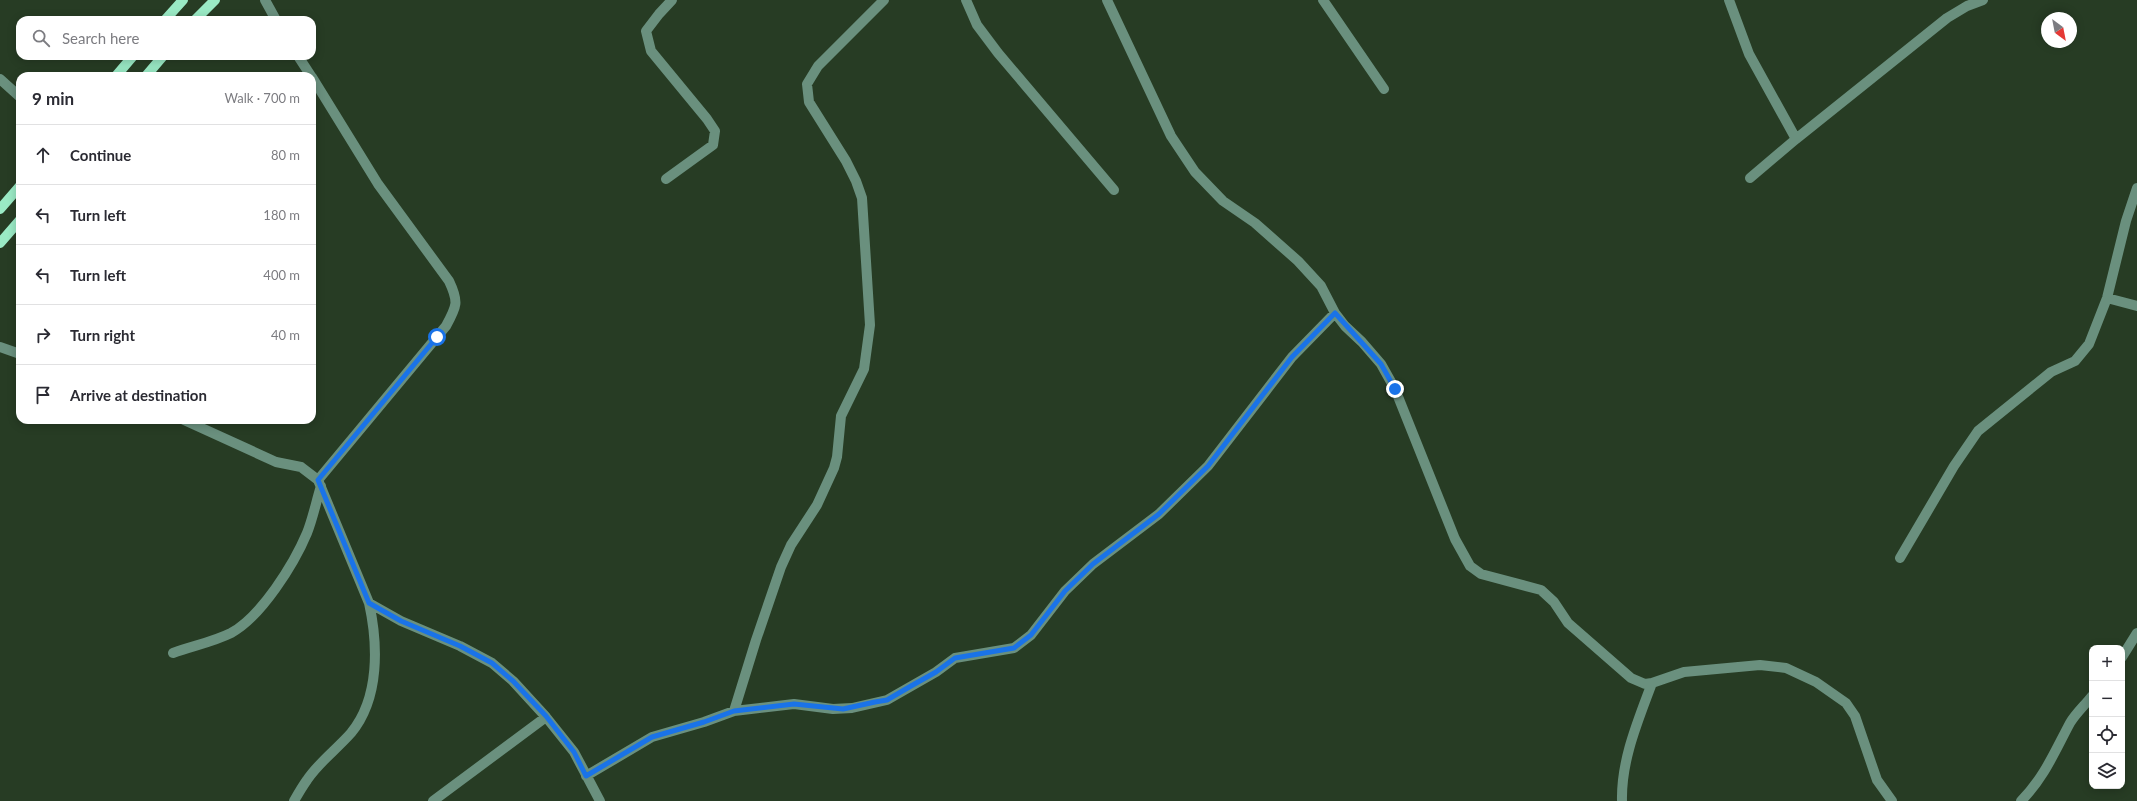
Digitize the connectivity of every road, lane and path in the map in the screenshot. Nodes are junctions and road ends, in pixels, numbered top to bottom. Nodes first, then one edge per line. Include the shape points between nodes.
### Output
1 (183, 0) edge
2 (215, 0) edge
3 (264, 0) edge
4 (672, 0) edge
5 (884, 0) edge
6 (966, 0) edge
7 (1106, 0) edge
8 (1323, 0) edge
9 (1729, 0) edge
10 (1983, 0) edge
11 (169, 16) edge
12 (199, 16) edge
13 (274, 16) edge
14 (130, 60) edge
15 (160, 60) edge
16 (301, 60) edge
17 (119, 72) edge
18 (150, 72) edge
19 (309, 72) edge
20 (0, 79) edge
21 (316, 83) edge
22 (1384, 89) dead end
23 (16, 94) edge
24 (1796, 139) junction
25 (666, 178) dead end
26 (1750, 178) dead end
27 (2137, 188) edge
28 (1114, 190) dead end
29 (16, 191) edge
30 (0, 209) edge
31 (16, 225) edge
32 (0, 243) edge
33 (2107, 298) junction
34 (2137, 306) edge
35 (1335, 313) junction
36 (0, 347) edge
37 (16, 353) edge
38 (193, 424) edge
39 (319, 483) junction
40 (1900, 558) dead end
41 (369, 603) junction
42 (2137, 633) edge
43 (2125, 652) edge
44 (173, 653) dead end
45 (1652, 683) junction
46 (2089, 700) edge
47 (734, 711) junction
48 (546, 716) junction
49 (586, 776) junction
50 (294, 801) edge
51 (433, 801) edge
52 (600, 801) edge
53 (1622, 801) edge
54 (1892, 801) edge
55 (2021, 801) edge

1 - 11 main road
2 - 12 main road
3 - 13 street
4 - 25 street via 646,31 651,52 715,131 713,144
5 - 47 street via 818,66 807,84 809,102 846,161 862,198 870,325 867,351 864,369 841,416 834,468 817,505 791,545 781,567
6 - 28 street via 977,25 998,53
7 - 35 street via 1171,136 1195,172 1223,201 1255,223 1298,261 1321,286
8 - 22 street
9 - 24 street via 1749,54
10 - 24 street via 1947,18
14 - 17 main road
15 - 18 main road
16 - 19 street
20 - 23 street
21 - 39 street via 378,184 449,280 456,302 455,310 446,326
24 - 26 street
27 - 33 street
29 - 30 main road
31 - 32 main road
33 - 34 street
33 - 40 street via 2089,344 2075,360 2051,372 1978,430
35 - 45 street via 1381,364 1395,389 1454,539 1470,566 1480,574 1541,590 1554,602 1568,623 1631,678 1645,684
35 - 47 street via 1292,357 1208,466 1159,514 1093,564 1065,591 1031,635 1014,648 955,658 887,700 843,709 794,704
36 - 37 street
38 - 39 street via 276,462 301,467
39 - 41 street
39 - 44 street via 308,531 298,552 266,601 248,622 230,633
41 - 48 street via 401,621 460,646 492,663
41 - 50 street via 375,653 366,708 352,732 307,779
42 - 43 street
45 - 53 street via 1635,728 1622,781
45 - 54 street via 1684,672 1760,665 1786,668 1816,682 1846,703 1855,716 1877,780
46 - 55 street via 2071,721 2054,757 2035,787
47 - 49 street via 652,737
48 - 49 street via 574,752
48 - 51 street
49 - 52 street

